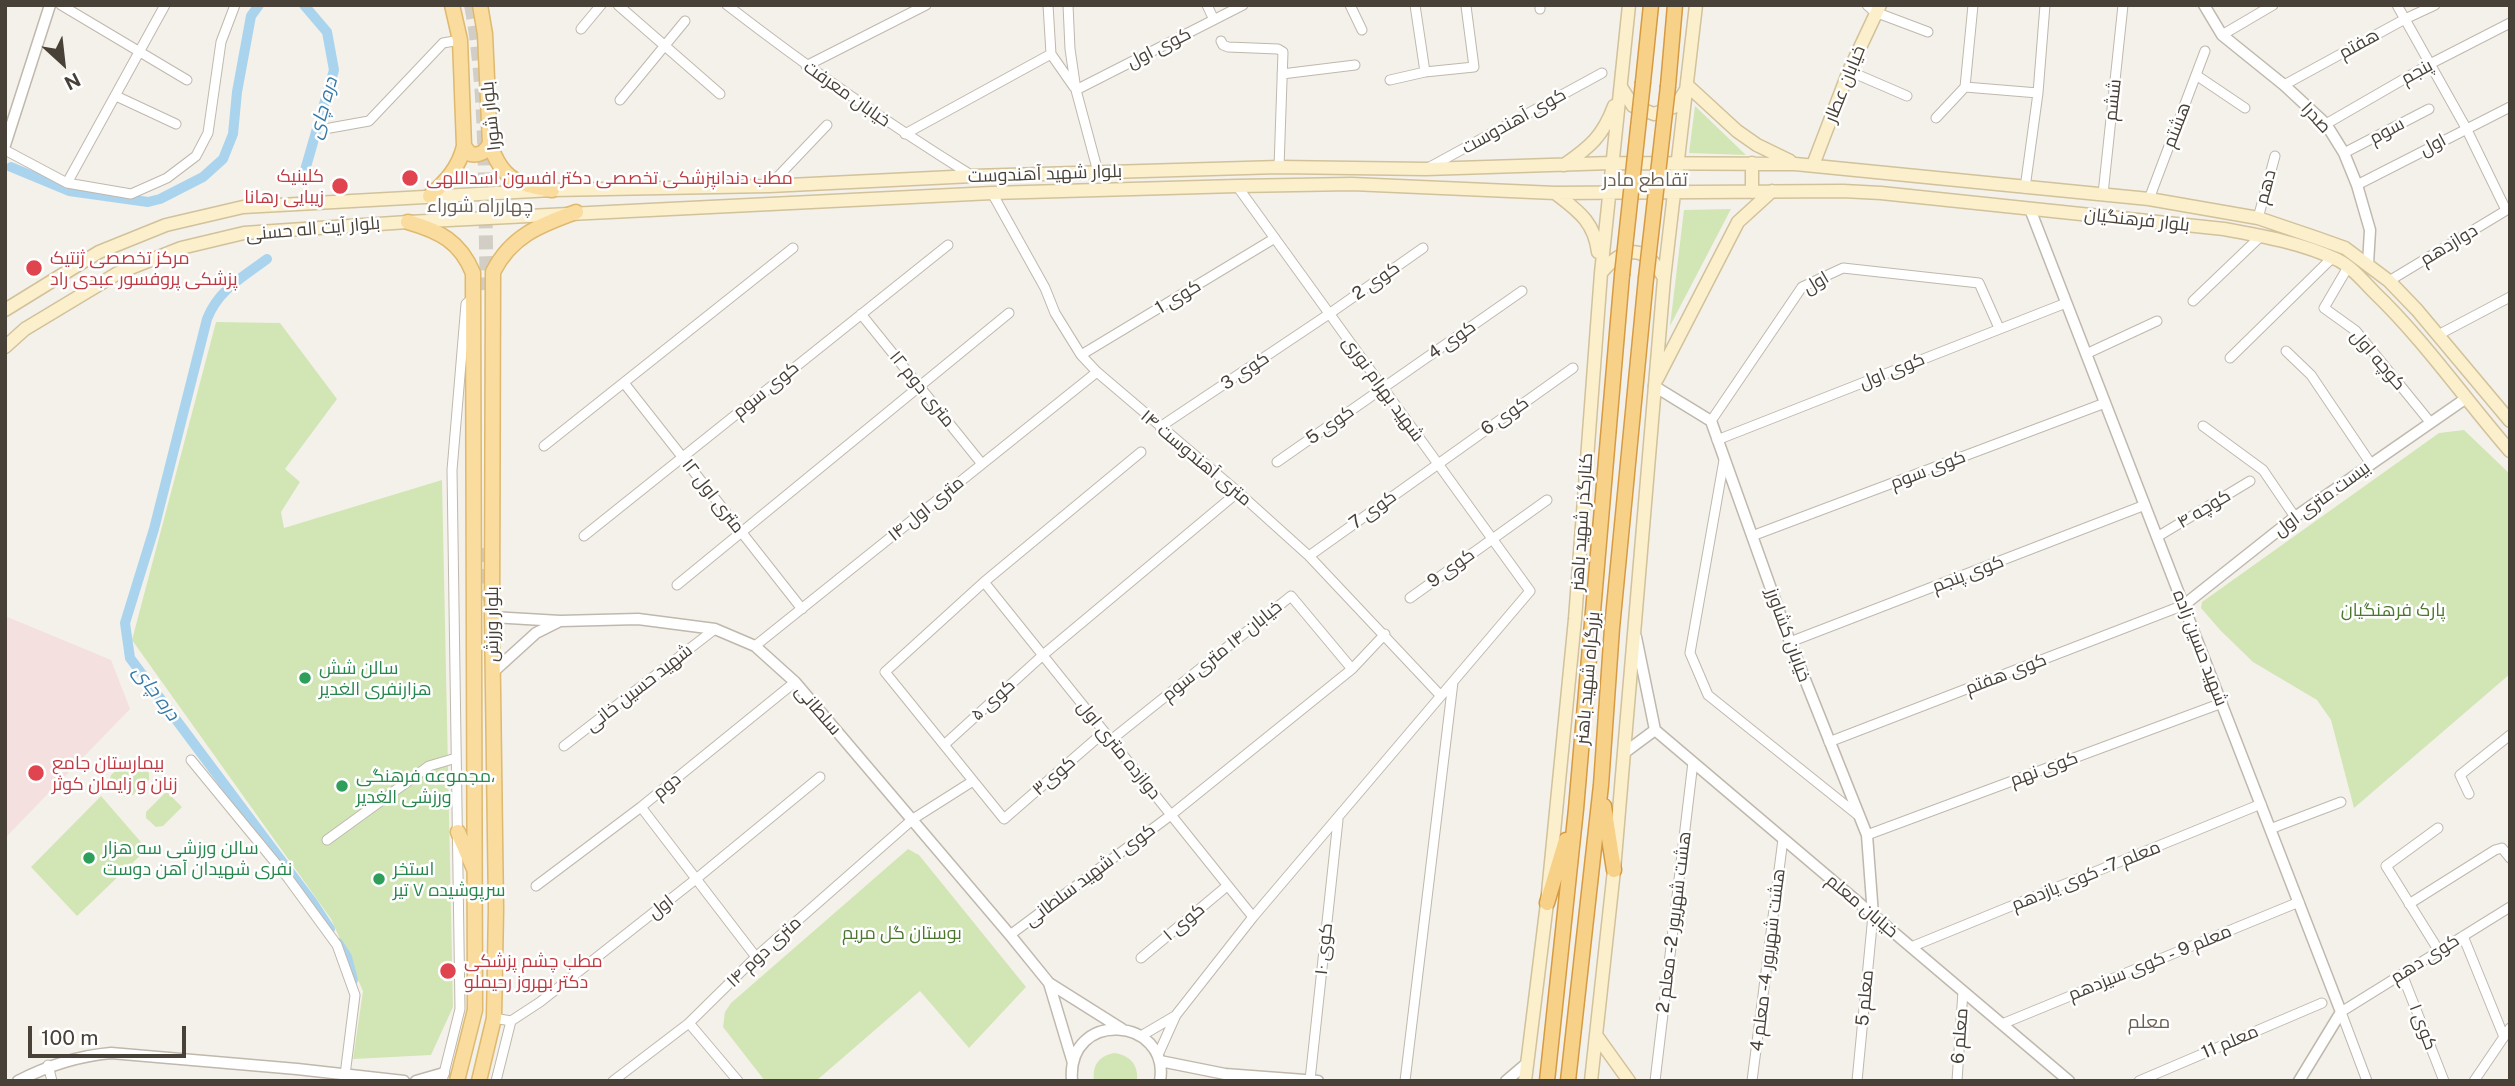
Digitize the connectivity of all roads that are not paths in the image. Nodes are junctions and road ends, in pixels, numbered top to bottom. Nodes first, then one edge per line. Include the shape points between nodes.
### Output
1 (50, 5) edge
2 (61, 5) edge
3 (164, 5) edge
4 (236, 5) edge
5 (452, 5) edge
6 (480, 5) edge
7 (601, 5) edge
8 (618, 5) edge
9 (727, 5) edge
10 (926, 5) edge
11 (1048, 5) edge
12 (1068, 5) edge
13 (1207, 5) edge
14 (1243, 5) edge
15 (1350, 5) edge
16 (1415, 5) edge
17 (1629, 5) edge
18 (1651, 5) edge
19 (1675, 5) edge
20 (1696, 5) edge
21 (1973, 5) edge
22 (2045, 5) edge
23 (2123, 5) edge
24 (2204, 5) edge
25 (2273, 5) edge
26 (2397, 5) edge
27 (2435, 5) edge
28 (1466, 6) edge
29 (1874, 8) edge
30 (2405, 19) junction
31 (1214, 20) junction
32 (685, 21) dead end
33 (2510, 23) edge
34 (581, 29) dead end
35 (1362, 30) dead end
36 (1928, 32) dead end
37 (2222, 35) junction
38 (460, 40) junction
39 (1221, 41) dead end
40 (664, 45) junction
41 (2205, 51) dead end
42 (140, 53) junction
43 (1051, 54) junction
44 (2430, 64) junction
45 (1355, 65) dead end
46 (806, 66) junction
47 (1849, 71) junction
48 (1425, 72) junction
49 (1602, 73) dead end
50 (1282, 74) junction
51 (2196, 75) junction
52 (187, 80) dead end
53 (1391, 80) dead end
54 (1621, 86) junction
55 (1688, 86) junction
56 (2284, 86) junction
57 (1965, 87) junction
58 (1076, 90) junction
59 (2038, 93) junction
60 (720, 94) dead end
61 (116, 96) junction
62 (1907, 96) dead end
63 (620, 100) dead end
64 (2510, 107) edge
65 (2245, 108) dead end
66 (2429, 109) dead end
67 (1936, 118) dead end
68 (176, 124) dead end
69 (2326, 124) junction
70 (827, 125) dead end
71 (330, 128) dead end
72 (2466, 128) junction
73 (905, 134) junction
74 (490, 145) junction
75 (464, 146) junction
76 (5, 147) edge
77 (2344, 153) junction
78 (2275, 156) dead end
79 (1611, 163) junction
80 (1752, 163) junction
81 (1677, 164) junction
82 (1795, 164) junction
83 (1564, 165) junction
84 (1813, 165) junction
85 (1279, 167) junction
86 (1353, 167) junction
87 (1426, 169) junction
88 (1098, 172) junction
89 (973, 176) junction
90 (67, 183) junction
91 (1352, 184) junction
92 (769, 186) junction
93 (1237, 186) junction
94 (2357, 186) junction
95 (2025, 188) junction
96 (552, 190) junction
97 (1773, 191) junction
98 (502, 192) junction
99 (992, 192) junction
100 (1752, 192) junction
101 (479, 193) joint
102 (1555, 193) junction
103 (1609, 193) junction
104 (1675, 193) junction
105 (2103, 194) junction
106 (456, 195) junction
107 (430, 196) junction
108 (2149, 199) junction
109 (2030, 209) junction
110 (2508, 209) edge
111 (576, 212) junction
112 (503, 216) junction
113 (480, 218) joint
114 (2258, 218) junction
115 (458, 219) junction
116 (408, 222) junction
117 (2261, 236) junction
118 (1275, 239) junction
119 (948, 245) dead end
120 (793, 248) dead end
121 (1423, 248) dead end
122 (2332, 258) junction
123 (2368, 264) junction
124 (2348, 267) junction
125 (493, 271) junction
126 (473, 273) junction
127 (1601, 273) junction
128 (1664, 279) junction
129 (2389, 281) junction
130 (1521, 291) dead end
131 (473, 298) junction
132 (2510, 298) edge
133 (2193, 301) dead end
134 (2066, 303) junction
135 (5, 310) edge
136 (1009, 313) dead end
137 (861, 314) junction
138 (1329, 314) junction
139 (2157, 321) dead end
140 (1999, 328) junction
141 (2438, 335) junction
142 (5, 346) edge
143 (2287, 351) dead end
144 (2086, 354) junction
145 (1081, 355) junction
146 (2230, 358) dead end
147 (1573, 368) dead end
148 (1097, 372) junction
149 (624, 383) junction
150 (919, 386) junction
151 (1654, 386) junction
152 (1383, 388) junction
153 (2465, 399) junction
154 (2105, 402) junction
155 (1711, 421) junction
156 (2510, 421) edge
157 (2431, 422) junction
158 (2203, 426) dead end
159 (1160, 427) junction
160 (1717, 440) junction
161 (544, 446) dead end
162 (2510, 451) edge
163 (1141, 452) dead end
164 (683, 457) junction
165 (1724, 460) junction
166 (1277, 462) dead end
167 (982, 464) junction
168 (1438, 464) junction
169 (2371, 464) junction
170 (2250, 481) dead end
171 (1238, 492) junction
172 (1548, 500) dead end
173 (2145, 505) junction
174 (2295, 517) junction
175 (741, 532) junction
176 (584, 536) dead end
177 (1752, 536) junction
178 (2157, 537) junction
179 (1492, 538) junction
180 (1309, 556) junction
181 (984, 582) junction
182 (677, 585) dead end
183 (1410, 598) dead end
184 (2184, 606) junction
185 (802, 609) junction
186 (492, 617) junction
187 (472, 618) junction
188 (560, 621) junction
189 (456, 623) junction
190 (715, 629) junction
191 (1634, 630) junction
192 (1385, 634) junction
193 (1790, 642) junction
194 (755, 646) junction
195 (1043, 655) junction
196 (1352, 669) junction
197 (492, 673) junction
198 (1453, 680) junction
199 (795, 682) junction
200 (1440, 695) junction
201 (2222, 704) junction
202 (1655, 730) junction
203 (2510, 735) edge
204 (1108, 736) junction
205 (1829, 742) junction
206 (944, 745) junction
207 (564, 746) dead end
208 (1624, 753) junction
209 (456, 758) junction
210 (191, 760) dead end
211 (1693, 762) junction
212 (820, 777) dead end
213 (973, 781) junction
214 (1601, 785) junction
215 (2469, 794) dead end
216 (2341, 802) dead end
217 (2261, 804) junction
218 (641, 807) junction
219 (1576, 809) junction
220 (1171, 815) junction
221 (1859, 816) junction
222 (1338, 818) junction
223 (912, 819) junction
224 (2438, 828) dead end
225 (2270, 829) junction
226 (458, 832) junction
227 (1867, 835) junction
228 (1783, 839) junction
229 (327, 840) dead end
230 (2510, 858) edge
231 (1614, 870) junction
232 (476, 876) junction
233 (696, 879) junction
234 (537, 886) dead end
235 (1227, 886) junction
236 (2299, 902) junction
237 (1547, 903) junction
238 (2409, 904) junction
239 (2510, 907) edge
240 (1873, 915) junction
241 (1253, 917) junction
242 (1010, 934) junction
243 (2463, 936) junction
244 (1911, 947) junction
245 (2439, 951) junction
246 (756, 957) junction
247 (1140, 958) dead end
248 (2402, 974) junction
249 (1049, 983) junction
250 (1963, 991) junction
251 (2322, 1003) dead end
252 (2341, 1012) junction
253 (1177, 1015) junction
254 (494, 1018) junction
255 (511, 1021) junction
256 (689, 1023) junction
257 (2002, 1024) junction
258 (2510, 1028) edge
259 (1122, 1029) junction
260 (1596, 1035) junction
261 (1141, 1036) junction
262 (2504, 1037) junction
263 (1159, 1058) junction
264 (1073, 1063) junction
265 (1527, 1064) junction
266 (48, 1065) junction
267 (297, 1075) edge
268 (345, 1075) junction
269 (443, 1077) edge
270 (1310, 1080) edge
271 (18, 1081) edge
272 (52, 1081) edge
273 (404, 1081) edge
274 (416, 1081) edge
275 (457, 1081) edge
276 (480, 1081) edge
277 (496, 1081) edge
278 (613, 1081) edge
279 (738, 1081) edge
280 (1072, 1081) edge
281 (1160, 1081) edge
282 (1318, 1081) edge
283 (1405, 1081) edge
284 (1506, 1081) edge
285 (1525, 1081) edge
286 (1547, 1081) edge
287 (1568, 1081) edge
288 (1591, 1081) edge
289 (1629, 1081) edge
290 (1656, 1081) edge
291 (1752, 1081) edge
292 (1857, 1081) edge
293 (1957, 1081) edge
294 (2069, 1081) edge
295 (2139, 1081) edge
296 (2299, 1081) edge
297 (2367, 1081) edge
298 (2444, 1081) edge
299 (2474, 1081) edge

1 - 76 street
2 - 42 street
3 - 42 street
4 - 90 street via 221,42 208,133 196,156 167,178 131,194
5 - 38 main road, بلوار شورا
6 - 74 main road, بلوار شورا
7 - 34 street
8 - 40 street
9 - 46 street, خیابان معرفت
10 - 46 street
11 - 43 street
12 - 58 street
13 - 31 street
14 - 31 street, کوی اول
15 - 35 street
16 - 48 street
17 - 54 main road, کنارگذر شهید باهنر
18 - 219 highway, بزرگراه شهید باهنر, bridge via 1622,275
19 - 214 highway, بزرگراه شهید باهنر, bridge via 1612,628
20 - 55 main road
21 - 57 street
22 - 59 street
23 - 105 street, ششم
24 - 37 street, صدرا
25 - 37 street
26 - 30 street
27 - 30 street, هفتم
28 - 48 street via 1474,67
29 - 36 street
29 - 47 main road, خیابان عطار
30 - 44 street
30 - 56 street, هفتم
31 - 58 street, کوی اول
32 - 40 street
33 - 44 street, پنجم
37 - 56 street, صدرا
38 - 71 street via 443,43 369,121
38 - 75 main road, بلوار شورا
39 - 50 street via 1228,47 1278,49 1283,52
40 - 60 street
40 - 63 street
41 - 51 street, هشتم
42 - 52 street
42 - 61 street
43 - 58 street
43 - 73 street
44 - 69 street, پنجم
44 - 72 street
45 - 50 street
46 - 73 street, خیابان معرفت
47 - 62 street
47 - 84 main road, خیابان عطار
48 - 53 street
49 - 87 street, کوی آهندوست
50 - 85 street
51 - 65 street
51 - 108 street, هشتم
54 - 55 main road via 1633,106 1654,114 1676,106
54 - 79 main road, کنارگذر شهید باهنر
54 - 83 main road via 1606,127
55 - 81 main road
55 - 82 main road via 1737,131
56 - 69 street, صدرا
57 - 59 street
57 - 67 street
58 - 88 street
59 - 95 street
61 - 68 street
61 - 90 street
64 - 72 street, اول
66 - 77 street, سوم
69 - 77 street, صدرا
70 - 92 street
72 - 94 street, اول
72 - 110 street
73 - 89 street, خیابان معرفت
74 - 75 main road via 477,155
74 - 96 main road, بلوار شورا via 513,180
75 - 107 main road, بلوار شورا via 453,173
76 - 90 street
77 - 94 street, صدرا
78 - 114 street, دهم
79 - 81 main road, بلوار شهید آهندوست
79 - 83 main road, بلوار شهید آهندوست
79 - 103 main road, کنارگذر شهید باهنر
80 - 81 main road, بلوار فرهنگیان
80 - 82 main road, بلوار فرهنگیان
80 - 100 main road
81 - 104 main road
82 - 84 main road, بلوار فرهنگیان
83 - 87 main road, بلوار شهید آهندوست
84 - 95 main road, بلوار فرهنگیان
85 - 86 main road, بلوار شهید آهندوست
85 - 88 main road, بلوار شهید آهندوست
86 - 87 main road, بلوار شهید آهندوست
86 - 91 main road
88 - 89 main road, بلوار شهید آهندوست
89 - 92 main road, بلوار شهید آهندوست
91 - 93 main road, بلوار شهید آهندوست
91 - 102 main road, بلوار شهید آهندوست
92 - 96 main road, بلوار شهید آهندوست
93 - 99 main road, بلوار شهید آهندوست
93 - 118 street, شهید بهرام نوری
94 - 123 street, صدرا via 2370,230
95 - 105 main road, بلوار فرهنگیان
96 - 98 main road, بلوار شهید آهندوست
97 - 100 main road, بلوار فرهنگیان
97 - 109 main road, بلوار فرهنگیان via 1881,192
97 - 151 main road via 1738,222
98 - 101 main road, بلوار شهید آهندوست
98 - 112 main road
99 - 111 main road, بلوار شهید آهندوست
99 - 145 street, ۱۴ متری آهندوست
100 - 104 main road, بلوار فرهنگیان
101 - 106 main road, بلوار آیت اله حسنی
102 - 103 main road, بلوار شهید آهندوست
102 - 127 main road via 1584,215 1596,238
103 - 104 main road, بلوار شهید آهندوست
103 - 127 main road, کنارگذر شهید باهنر
104 - 128 main road
105 - 108 main road, بلوار فرهنگیان
106 - 107 main road, بلوار آیت اله حسنی
106 - 115 main road
107 - 135 main road, بلوار آیت اله حسنی via 243,207 166,225 99,252
108 - 114 main road, بلوار فرهنگیان
109 - 117 main road, بلوار فرهنگیان
109 - 134 street, شهید حسین زاده
110 - 129 street, دوازدهم
111 - 112 main road, بلوار شهید آهندوست
111 - 125 main road via 522,236
112 - 113 main road, بلوار شهید آهندوست
113 - 115 main road, بلوار آیت اله حسنی
114 - 123 main road, بلوار فرهنگیان via 2345,248
115 - 116 main road, بلوار آیت اله حسنی
116 - 126 main road via 429,228 456,245
116 - 142 main road, بلوار آیت اله حسنی via 244,233 181,248 118,273
117 - 122 main road, بلوار فرهنگیان
117 - 133 street
118 - 138 street, شهید بهرام نوری
118 - 145 street, کوی 1
119 - 137 street, کوی سوم
120 - 149 street
121 - 138 street, کوی 2
122 - 124 main road, بلوار فرهنگیان
122 - 146 street
123 - 129 main road, بلوار فرهنگیان
124 - 153 main road, بلوار فرهنگیان via 2410,328
124 - 157 street, کوچه اول via 2325,308 2356,331
125 - 126 main road via 482,263
125 - 186 main road, بلوار ورزش
126 - 131 main road, بلوار ورزش
127 - 128 main road via 1614,257 1634,252 1654,260
127 - 237 main road, کنارگذر شهید باهنر
128 - 151 main road
129 - 141 main road, بلوار فرهنگیان
130 - 152 street, کوی 4
131 - 187 main road, بلوار ورزش
131 - 189 street via 466,304 452,470
132 - 141 street
134 - 140 street, کوی اول
134 - 144 street, شهید حسین زاده
136 - 150 street
137 - 150 street, ۱۲ متری دوم
137 - 164 street, کوی سوم
138 - 152 street, شهید بهرام نوری
138 - 159 street, کوی 3
139 - 144 street
140 - 155 street, اول via 1979,283 1843,268 1802,287
140 - 160 street, کوی اول
141 - 156 main road, بلوار فرهنگیان
143 - 169 street via 2311,375
144 - 154 street, شهید حسین زاده
145 - 148 street, ۱۴ متری آهندوست
147 - 168 street, کوی 6
148 - 159 street, ۱۴ متری آهندوست
148 - 167 street, ۱۴ متری اول
149 - 161 street
149 - 164 street, ۱۲ متری اول
150 - 167 street, ۱۲ متری دوم
150 - 175 street
151 - 155 street
151 - 191 main road
152 - 166 street, کوی 5
152 - 168 street, شهید بهرام نوری
153 - 157 street, بیست متری اول
153 - 162 main road, بلوار فرهنگیان
154 - 173 street, شهید حسین زاده
154 - 177 street, کوی سوم
155 - 160 street, خیابان کشاورز
157 - 169 street, بیست متری اول
158 - 174 street via 2263,470
159 - 171 street, ۱۴ متری آهندوست
160 - 165 street, خیابان کشاورز
163 - 181 street
164 - 175 street, ۱۲ متری اول
164 - 176 street, کوی سوم
165 - 177 street, خیابان کشاورز
165 - 221 street via 1690,653 1708,695
167 - 185 street, ۱۴ متری اول
168 - 179 street, شهید بهرام نوری
168 - 180 street, کوی 7
169 - 174 street, بیست متری اول
170 - 178 street, کوچه ۴
171 - 180 street, ۱۴ متری آهندوست
171 - 195 street, کوی ۵
172 - 179 street, کوی 9
173 - 178 street, شهید حسین زاده
173 - 193 street, کوی پنجم
174 - 184 street, بیست متری اول
175 - 182 street
175 - 185 street, ۱۲ متری اول
177 - 193 street, خیابان کشاورز
178 - 184 street, شهید حسین زاده
179 - 183 street, کوی 9
179 - 198 street, شهید بهرام نوری via 1530,591
180 - 192 street, ۱۴ متری آهندوست
181 - 195 street, دوازده متری اول
181 - 206 street via 884,672
184 - 201 street, شهید حسین زاده
184 - 205 street, کوی هفتم
185 - 194 street, ۱۴ متری اول
186 - 188 street, سلطانی
186 - 197 main road, بلوار ورزش
187 - 189 street
187 - 232 main road, بلوار ورزش
188 - 190 street, سلطانی via 638,619
188 - 197 street via 536,633
189 - 209 street
190 - 194 street, سلطانی
190 - 207 street, شهید حسین خانی
191 - 202 street
191 - 208 main road
192 - 196 street, کوی ۱ شهید سلطانی
192 - 200 street, ۱۴ متری آهندوست
193 - 205 street, خیابان کشاورز
194 - 199 street, سلطانی
195 - 204 street, دوازده متری اول
195 - 206 street, کوی ۵
196 - 204 street, خیابان ۱۴ متری سوم via 1291,596
196 - 220 street, کوی ۱ شهید سلطانی
197 - 254 main road, بلوار ورزش
198 - 200 street
198 - 283 street
199 - 218 street, دوم
199 - 223 street, سلطانی
200 - 222 street
201 - 217 street, شهید حسین زاده
201 - 227 street, کوی نهم
202 - 208 street
202 - 211 street, خیابان معلم
203 - 215 street via 2460,775
204 - 213 street, کوی۳ via 1004,819
204 - 220 street, دوازده متری اول
205 - 221 street, خیابان کشاورز
206 - 213 street
208 - 231 main road
209 - 226 street
209 - 229 street via 429,766
210 - 268 street via 337,945 355,995
211 - 228 street, خیابان معلم
211 - 290 street, هشت شهریور 2- معلم 2
212 - 233 street, اول
213 - 223 street, ۱۴ متری دوم
214 - 231 highway
214 - 287 highway, بزرگراه شهید باهنر
216 - 225 street
217 - 225 street, شهید حسین زاده
217 - 244 street, معلم 7- کوی یازدهم
218 - 233 street
218 - 234 street, دوم
219 - 237 highway
219 - 286 highway, بزرگراه شهید باهنر
220 - 235 street, دوازده متری اول
220 - 242 street, کوی ۱ شهید سلطانی
221 - 227 street, خیابان کشاورز
222 - 241 street
222 - 270 street, کوی ۱۰
223 - 242 street, سلطانی
223 - 246 street, ۱۴ متری دوم
224 - 238 street via 2386,866
225 - 236 street, شهید حسین زاده
226 - 232 main road
226 - 269 street via 460,1009
227 - 240 street, خیابان کشاورز
228 - 240 street, خیابان معلم
228 - 291 street, هشت شهریور 4- معلم 4
230 - 238 street via 2502,848 2495,850
231 - 260 main road
232 - 275 main road, بلوار ورزش via 475,1010
233 - 246 street
233 - 255 street, اول
235 - 241 street, دوازده متری اول
235 - 247 street, کوی ۱
236 - 252 street, شهید حسین زاده
236 - 257 street, معلم 9 - کوی سیزدهم
237 - 265 main road, کنارگذر شهید باهنر
238 - 245 street
239 - 243 street, کوی دهم
240 - 244 street, خیابان معلم
240 - 292 street, معلم 5
241 - 253 street
242 - 249 street, سلطانی
243 - 245 street, کوی دهم
243 - 262 street
244 - 250 street, خیابان معلم
245 - 248 street, کوی دهم
246 - 256 street, ۱۴ متری دوم
248 - 252 street, کوی دهم
248 - 298 street, کوی ۱
249 - 259 street
249 - 264 street
250 - 257 street, خیابان معلم
250 - 293 street, معلم 6
251 - 295 street, معلم 11
252 - 296 street
252 - 297 street
253 - 261 street
253 - 263 street
254 - 255 street
254 - 276 main road, بلوار ورزش
255 - 277 street
256 - 278 street, ۱۴ متری دوم
256 - 279 street
257 - 294 street, خیابان معلم
258 - 262 street
259 - 261 street
259 - 264 street via 1097,1032 1084,1041
260 - 288 main road
260 - 289 main road
261 - 263 street
262 - 299 street
263 - 270 street via 1225,1074
263 - 281 street
264 - 280 street
265 - 284 street
265 - 285 main road, کنارگذر شهید باهنر
266 - 267 street via 111,1053
266 - 271 street
266 - 272 street
267 - 268 street
268 - 273 street
269 - 274 street
270 - 282 street

